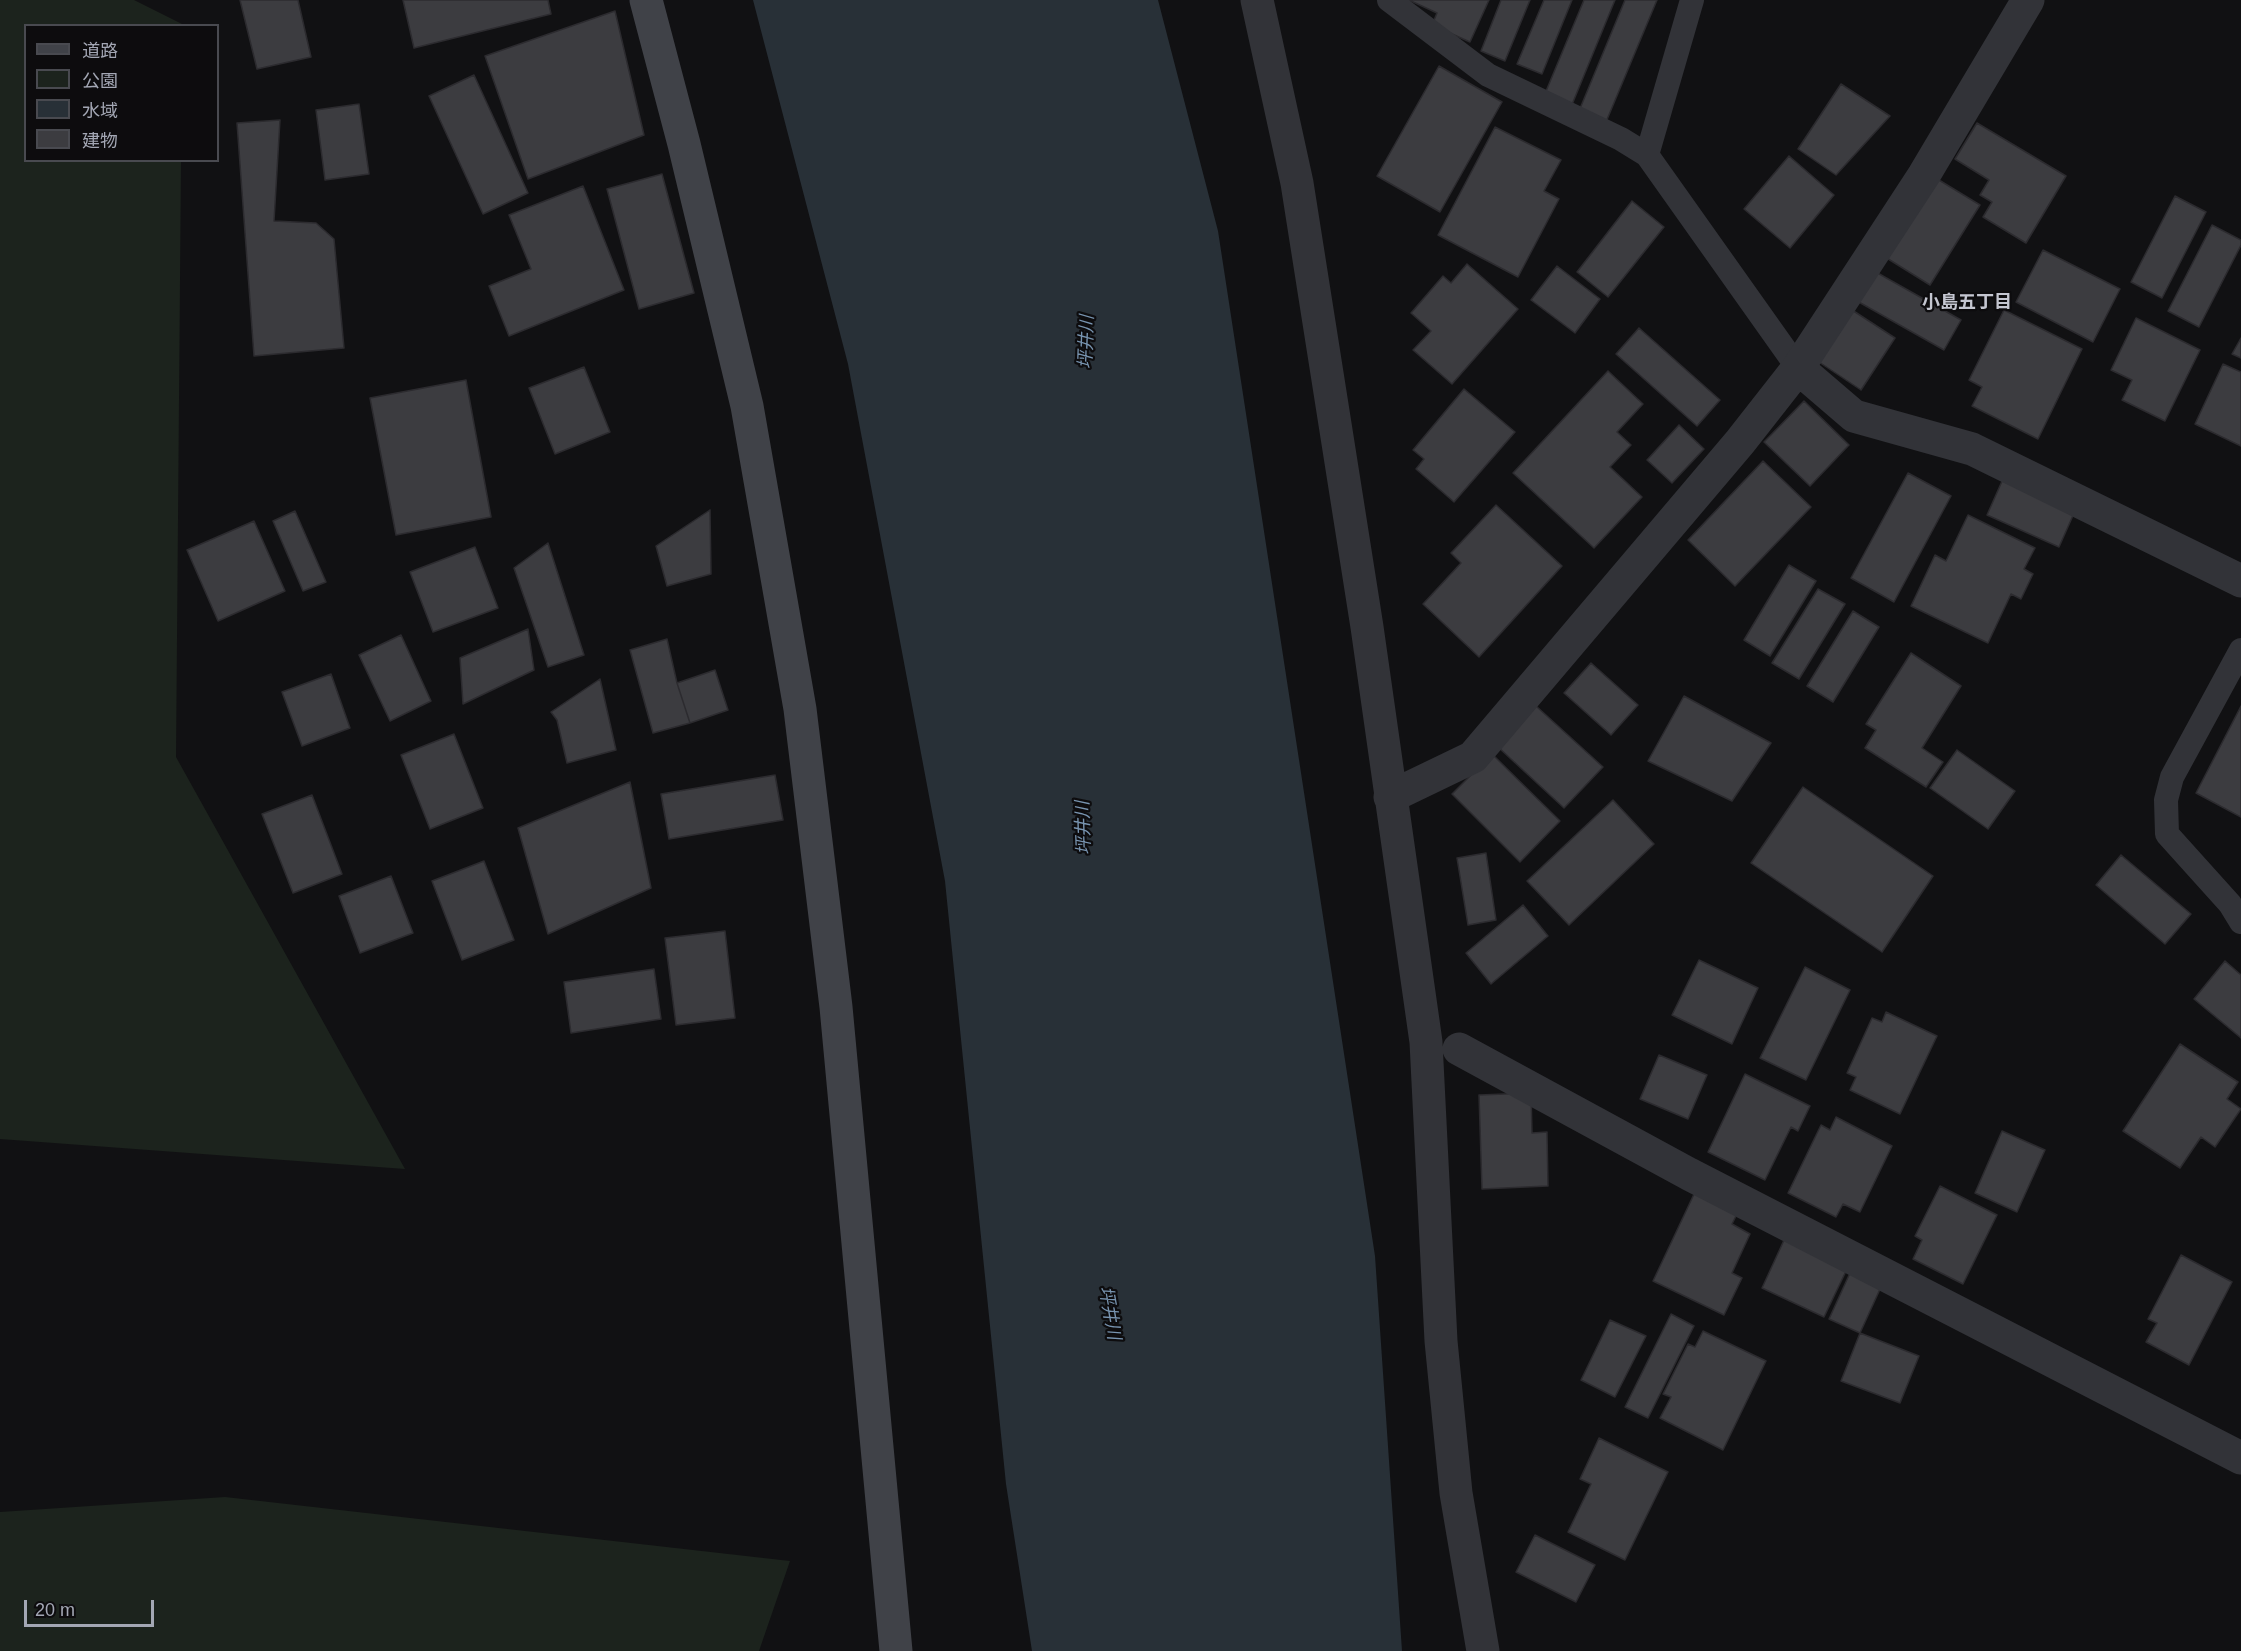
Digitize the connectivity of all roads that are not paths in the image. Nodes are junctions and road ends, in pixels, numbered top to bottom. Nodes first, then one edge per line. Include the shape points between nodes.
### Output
1 (646, 0) edge
2 (1389, 0) edge
3 (1692, 0) edge
4 (2028, 0) edge
5 (1260, 6) edge
6 (1647, 155) junction
7 (1798, 368) junction
8 (2241, 581) edge
9 (2241, 650) edge
10 (1390, 797) junction
11 (2241, 922) edge
12 (1459, 1048) dead end
13 (2241, 1458) edge
14 (896, 1651) edge
15 (1483, 1651) edge

1 - 14 street via 747,406 800,709 836,1007
2 - 6 lane via 1488,75
3 - 6 lane
4 - 7 street via 1924,175
5 - 10 street via 1298,183
6 - 7 lane
7 - 8 street via 1854,416 1972,449
7 - 10 street via 1473,758
9 - 11 lane via 2172,777 2166,800 2167,834 2230,903
10 - 15 street via 1426,1042 1441,1341 1456,1492
12 - 13 street via 1689,1174

